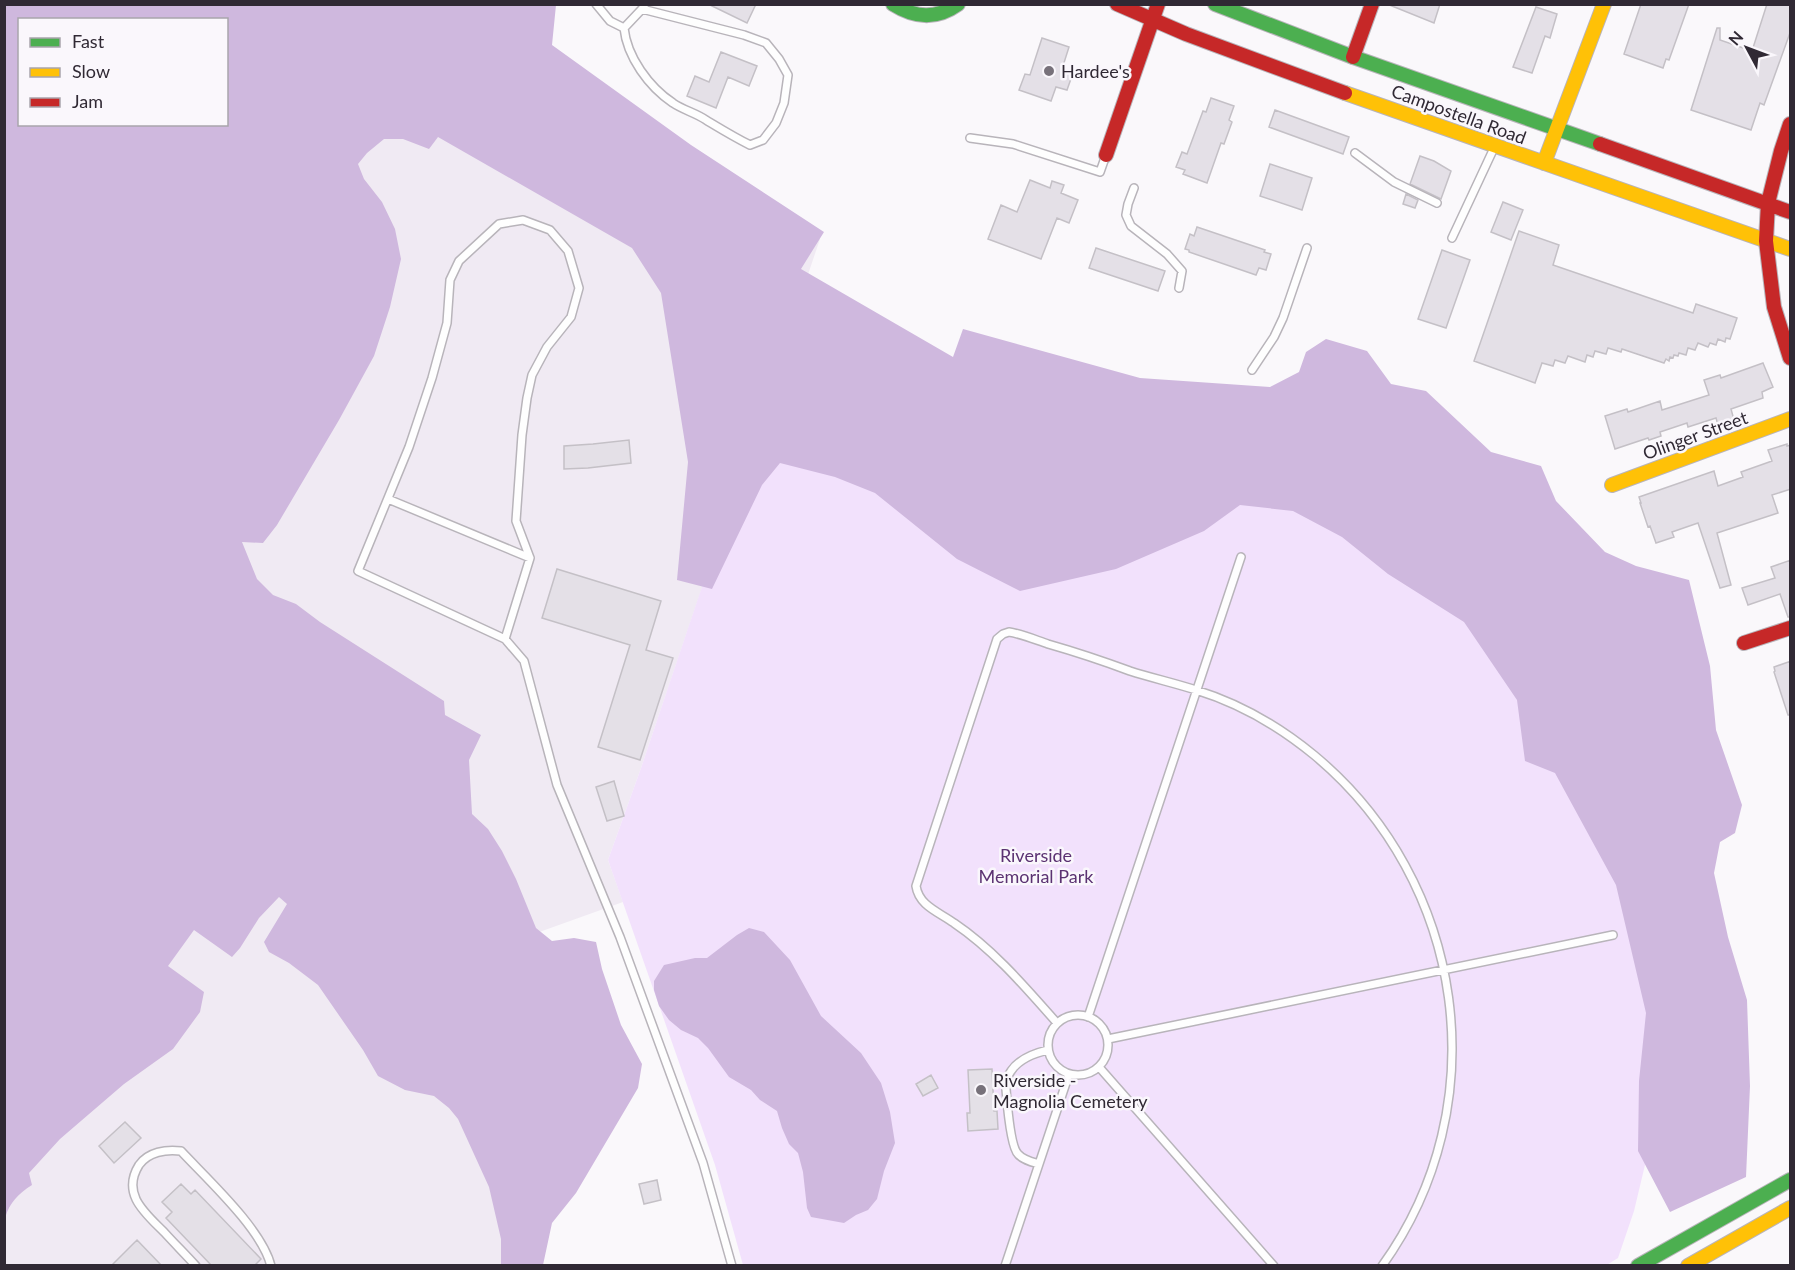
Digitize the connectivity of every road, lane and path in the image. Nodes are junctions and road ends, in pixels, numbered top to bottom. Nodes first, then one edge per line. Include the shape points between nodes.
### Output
1 (596, 4) edge
2 (893, 4) edge
3 (958, 4) edge
4 (1118, 4) edge
5 (1158, 4) edge
6 (1215, 4) edge
7 (1372, 4) edge
8 (1604, 4) edge
9 (643, 7) edge
10 (1153, 20) junction
11 (624, 28) junction
12 (1353, 57) junction
13 (1791, 124) edge
14 (1556, 128) junction
15 (970, 138) dead end
16 (1495, 146) junction
17 (1355, 153) dead end
18 (1106, 155) joint
19 (1544, 163) junction
20 (1134, 188) dead end
21 (1437, 203) dead end
22 (1768, 203) junction
23 (1791, 212) edge
24 (1452, 238) dead end
25 (1766, 241) junction
26 (1306, 248) dead end
27 (1790, 249) edge
28 (1179, 288) dead end
29 (1791, 358) edge
30 (1252, 370) dead end
31 (1791, 419) edge
32 (1612, 485) dead end
33 (388, 499) junction
34 (1241, 557) dead end
35 (530, 558) junction
36 (1791, 628) edge
37 (505, 639) junction
38 (1744, 643) dead end
39 (1196, 690) junction
40 (1613, 935) dead end
41 (1445, 969) junction
42 (1088, 1017) junction
43 (1057, 1023) junction
44 (1108, 1039) junction
45 (1048, 1050) junction
46 (1099, 1067) junction
47 (1069, 1074) junction
48 (1039, 1164) junction
49 (1791, 1180) edge
50 (1791, 1208) edge
51 (268, 1255) junction
52 (196, 1266) edge
53 (271, 1266) edge
54 (276, 1266) edge
55 (732, 1266) edge
56 (1005, 1266) edge
57 (1274, 1266) edge
58 (1382, 1266) edge
59 (1638, 1266) edge
60 (1688, 1266) edge

1 - 11 lane via 610,21
2 - 3 main road via 904,12 932,17 949,12
4 - 10 main road, Campostella Road
5 - 10 main road
6 - 12 main road, Campostella Road
7 - 12 main road
8 - 14 main road
9 - 11 lane
9 - 11 lane via 766,43 788,75 784,104 763,140 750,145 672,103 648,81 625,40
10 - 16 main road, Campostella Road via 1276,69
10 - 18 main road
12 - 14 main road, Campostella Road
13 - 22 main road
14 - 19 main road
14 - 22 main road, Campostella Road
15 - 18 lane via 1014,144 1100,172
16 - 19 main road, Campostella Road
16 - 24 lane
17 - 21 lane via 1394,182
19 - 25 main road, Campostella Road
20 - 28 lane via 1126,215 1131,226 1182,271
22 - 23 main road, Campostella Road
22 - 25 main road
22 - 27 main road
25 - 27 main road, Campostella Road
25 - 29 main road via 1774,307
26 - 30 lane via 1283,318
31 - 32 main road, Olinger Street
33 - 35 lane
33 - 35 lane via 432,378 447,324 450,280 459,261 499,224 523,220 550,230 568,251 579,288 571,317 532,375 527,398 516,522
33 - 37 lane via 358,571
34 - 39 lane
35 - 37 lane
36 - 38 main road
37 - 55 lane via 524,661 557,785 620,937 691,1130
39 - 41 lane via 1222,699 1285,734 1347,785 1394,844 1413,879 1430,916
39 - 42 lane
39 - 43 lane via 1014,633 997,639 916,886 917,894 922,902 980,943
40 - 41 lane
41 - 44 lane
41 - 58 lane via 1453,1035 1444,1127 1412,1217
42 - 43 lane via 1071,1016
42 - 44 lane via 1104,1029
43 - 45 lane via 1051,1031
44 - 46 lane via 1105,1059
45 - 47 lane via 1055,1065
45 - 48 lane via 1022,1061 1011,1071 1006,1088 1012,1143 1017,1153
46 - 47 lane via 1084,1075
46 - 57 lane
47 - 48 lane
48 - 56 lane
49 - 59 main road
50 - 60 main road
51 - 52 lane via 242,1217 181,1151 167,1149 141,1162 132,1188 142,1210
51 - 53 lane
51 - 54 lane

